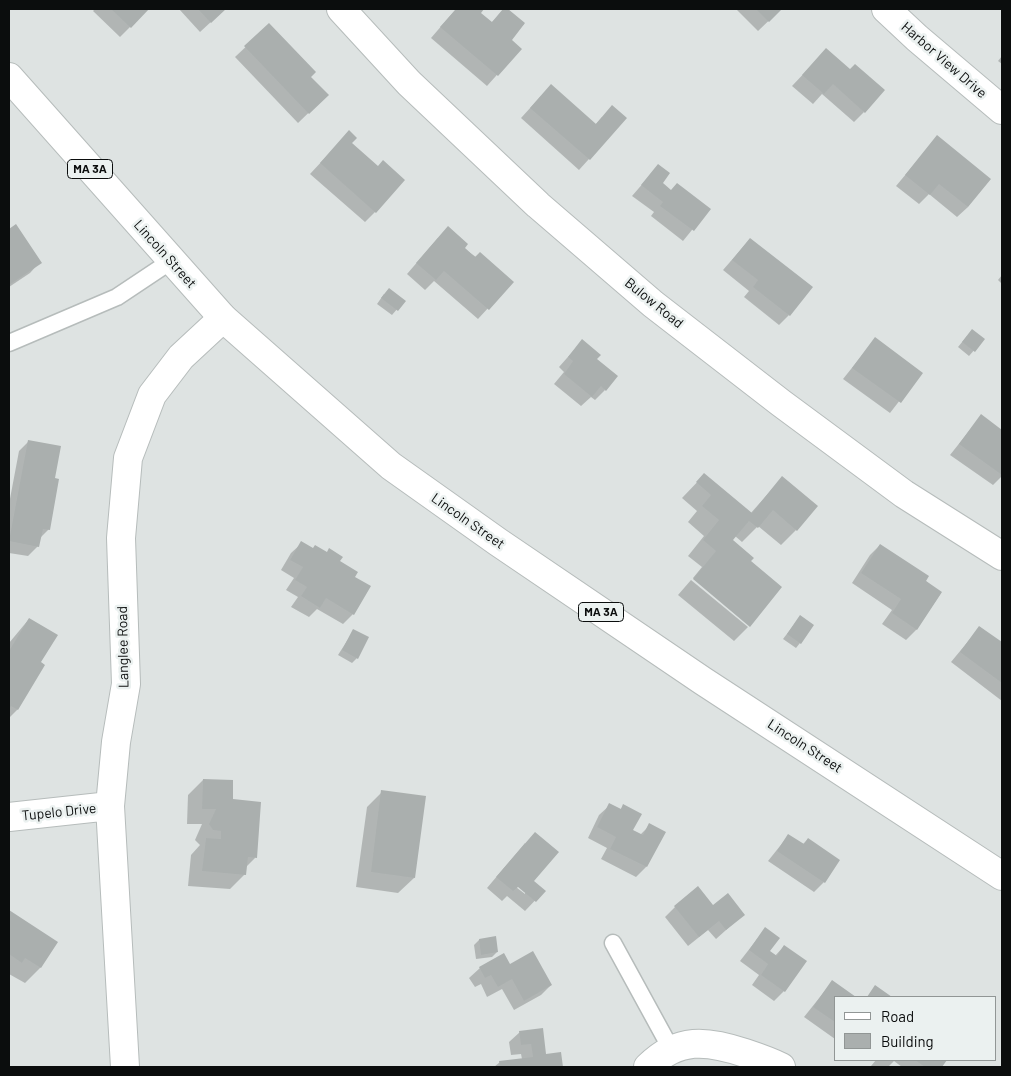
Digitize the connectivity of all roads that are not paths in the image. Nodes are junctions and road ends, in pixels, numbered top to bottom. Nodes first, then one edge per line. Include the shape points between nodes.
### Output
1 (341, 9) edge
2 (886, 9) edge
3 (9, 77) edge
4 (1002, 110) edge
5 (171, 261) junction
6 (223, 318) junction
7 (9, 343) edge
8 (1002, 556) edge
9 (110, 806) junction
10 (9, 817) edge
11 (1002, 876) edge
12 (613, 942) dead end
13 (671, 1049) junction
14 (125, 1067) edge
15 (648, 1067) edge
16 (781, 1067) edge

1 - 8 street, Bulow Road via 409,83 524,192 653,304 904,494
2 - 4 street, Harbor View Drive
3 - 5 street, Lincoln Street / MA 3A
5 - 6 street, Lincoln Street / MA 3A
5 - 7 lane via 116,297
6 - 9 street, Langlee Road via 180,358 152,396 128,458 121,538 126,684
6 - 11 street, Lincoln Street / MA 3A via 391,466 695,676
9 - 10 street, Tupelo Drive
9 - 14 street, Langlee Road
12 - 13 lane
13 - 15 street
13 - 16 street via 709,1042

